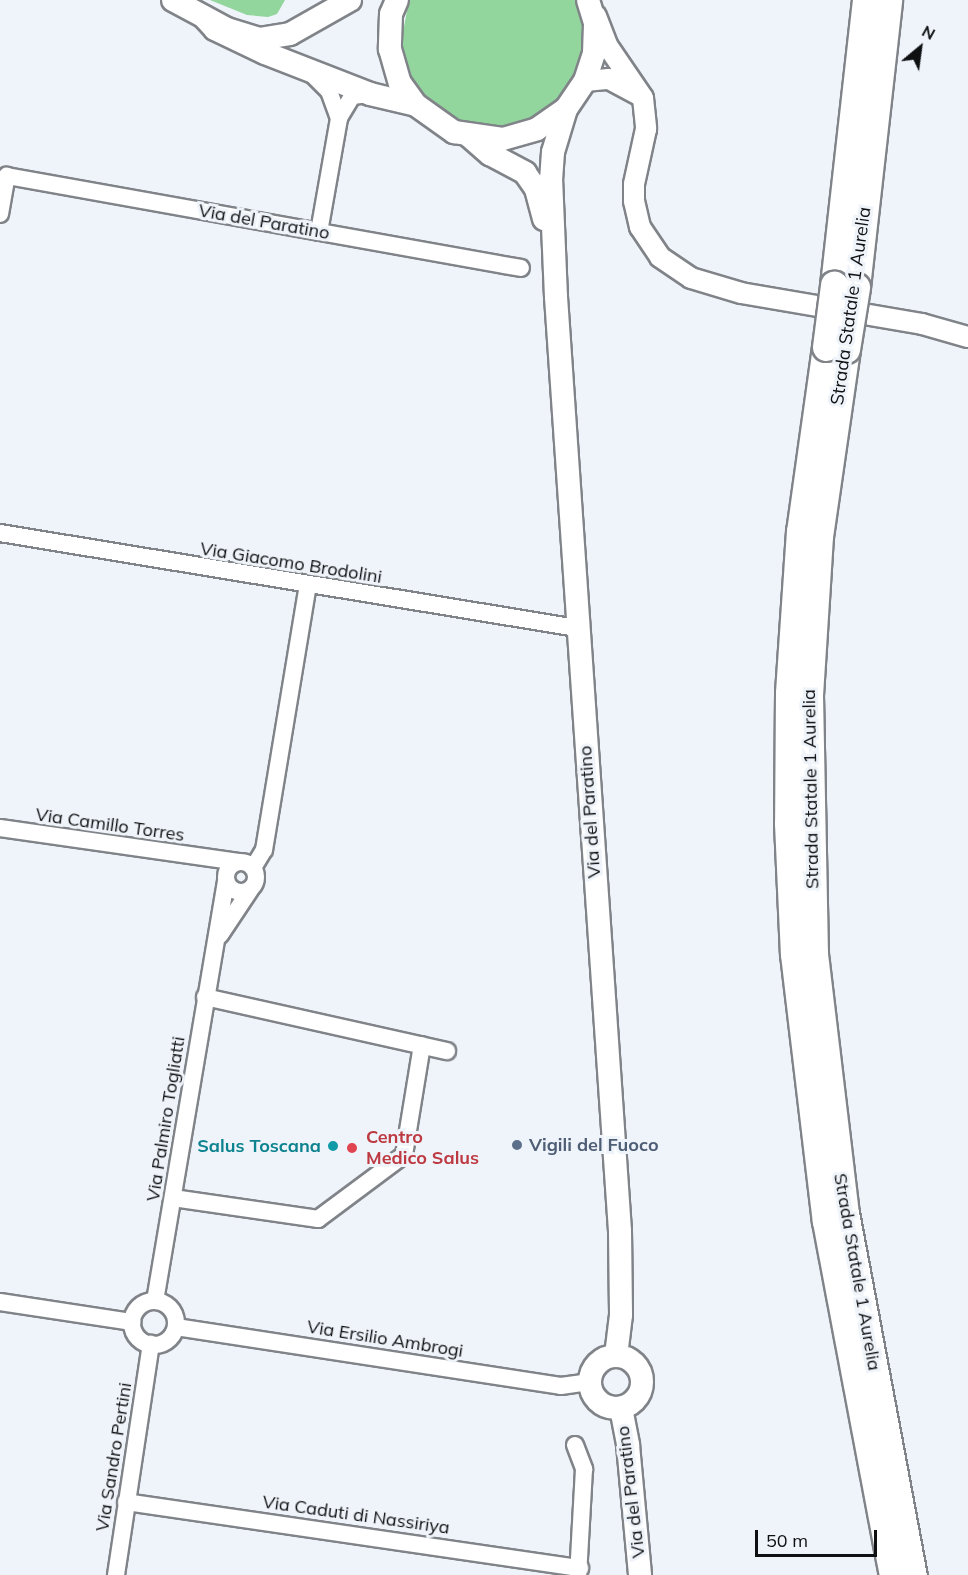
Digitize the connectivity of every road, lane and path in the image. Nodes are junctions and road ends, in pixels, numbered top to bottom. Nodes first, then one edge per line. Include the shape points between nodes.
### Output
1 (173, 0) edge
2 (350, 0) edge
3 (397, 0) edge
4 (589, 0) edge
5 (851, 0) edge
6 (866, 0) edge
7 (888, 0) edge
8 (321, 6) edge
9 (204, 17) junction
10 (861, 45) junction
11 (307, 69) junction
12 (585, 81) junction
13 (370, 94) junction
14 (643, 98) junction
15 (416, 105) junction
16 (566, 109) junction
17 (339, 118) junction
18 (468, 136) junction
19 (2, 195) edge
20 (0, 214) edge
21 (319, 232) junction
22 (521, 268) dead end
23 (556, 268) junction
24 (845, 286) junction
25 (968, 336) edge
26 (836, 348) junction
27 (0, 533) edge
28 (309, 585) junction
29 (577, 628) junction
30 (0, 828) edge
31 (214, 859) junction
32 (246, 865) junction
33 (226, 877) junction
34 (250, 890) junction
35 (215, 943) junction
36 (205, 997) junction
37 (422, 1045) junction
38 (447, 1051) dead end
39 (173, 1198) junction
40 (155, 1301) junction
41 (0, 1302) edge
42 (133, 1322) junction
43 (176, 1327) junction
44 (151, 1344) junction
45 (616, 1356) junction
46 (589, 1382) junction
47 (621, 1408) junction
48 (575, 1445) dead end
49 (126, 1502) junction
50 (579, 1571) edge
51 (116, 1575) edge
52 (640, 1575) edge
53 (893, 1575) edge
54 (913, 1575) edge

1 - 9 main road
2 - 8 main road
3 - 15 main road via 391,14 390,49 400,83
4 - 12 main road via 595,23 594,53
4 - 14 street via 607,45
5 - 10 highway via 849,22
6 - 10 highway, Strada Statale 1 Aurelia
7 - 24 highway, Strada Statale 1 Aurelia
8 - 9 main road via 290,33 259,39
9 - 11 main road via 215,28 242,42
10 - 24 highway, Strada Statale 1 Aurelia
11 - 13 main road
11 - 17 street via 329,91
12 - 14 street via 609,79
12 - 16 main road
13 - 15 main road
13 - 17 street via 352,96
14 - 25 street via 646,129 634,184 637,216 649,243 674,268 741,293 922,324
15 - 18 main road via 440,125
16 - 18 main road via 537,129 504,139
16 - 23 main road via 553,152 551,178
17 - 21 street
18 - 23 main road via 490,154 516,165 536,189
19 - 20 street
19 - 21 street, Via del Paratino via 7,176
21 - 22 street, Via del Paratino
23 - 29 main road, Via del Paratino
24 - 26 highway, Strada Statale 1 Aurelia, bridge
26 - 53 highway, Strada Statale 1 Aurelia via 800,531 789,693 788,823 794,954 826,1221
26 - 54 highway, Strada Statale 1 Aurelia via 809,695 814,954 828,1099 845,1213
27 - 28 street, Via Giacomo Brodolini
28 - 29 street, Via Giacomo Brodolini
28 - 32 street via 264,850
29 - 45 main road, Via del Paratino via 620,1231 621,1315
30 - 31 street, Via Camillo Torres
31 - 32 street, Via Camillo Torres
31 - 33 street
32 - 33 street
32 - 34 street via 256,877
33 - 34 street via 235,892
33 - 35 street, Via Palmiro Togliatti
34 - 35 street, Via Palmiro Togliatti
35 - 36 street, Via Palmiro Togliatti
36 - 37 street
36 - 39 street, Via Palmiro Togliatti
37 - 38 street
37 - 39 street via 404,1155 318,1220
39 - 40 street, Via Palmiro Togliatti
40 - 42 street via 142,1305
40 - 43 street via 174,1312
41 - 42 street
42 - 44 street via 140,1339
43 - 44 street via 169,1339
43 - 46 street, Via Ersilio Ambrogi via 561,1386
44 - 49 street, Via Sandro Pertini
45 - 46 main road via 597,1364
45 - 47 main road via 633,1363 642,1380 637,1398
46 - 47 main road via 599,1403
47 - 52 main road, Via del Paratino
48 - 50 street via 584,1469
49 - 50 street, Via Caduti di Nassiriya
49 - 51 street, Via Sandro Pertini

